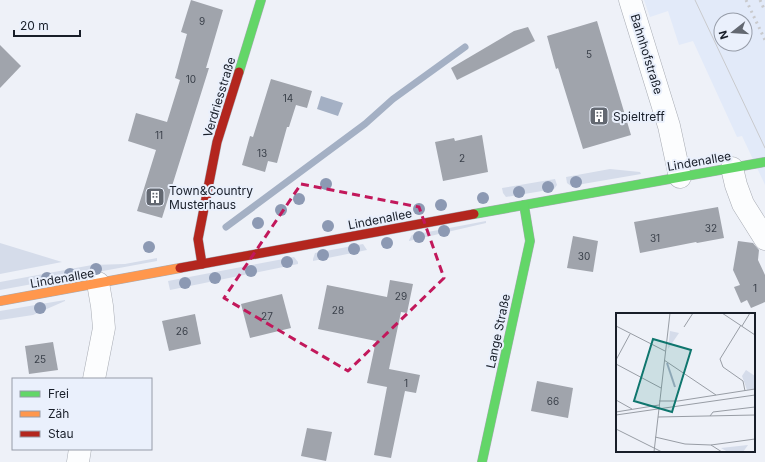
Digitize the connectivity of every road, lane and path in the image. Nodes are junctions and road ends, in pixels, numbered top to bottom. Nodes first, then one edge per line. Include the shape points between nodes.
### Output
1 (261, 0) edge
2 (630, 0) edge
3 (765, 162) edge
4 (732, 168) junction
5 (680, 177) junction
6 (524, 205) junction
7 (765, 239) edge
8 (202, 264) junction
9 (98, 283) junction
10 (0, 301) edge
11 (94, 378) edge
12 (80, 450) edge
13 (78, 462) edge
14 (482, 462) edge

1 - 8 street, Verdriesstraße via 217,142 198,239
2 - 5 street, Bahnhofstraße via 669,126
3 - 4 street, Lindenallee
4 - 5 street, Lindenallee
4 - 7 street via 743,204
5 - 6 street, Lindenallee
6 - 8 street, Lindenallee
6 - 14 street, Lange Straße via 530,240
8 - 9 street, Lindenallee
9 - 10 street, Lindenallee
9 - 11 street via 104,328
12 - 13 street

